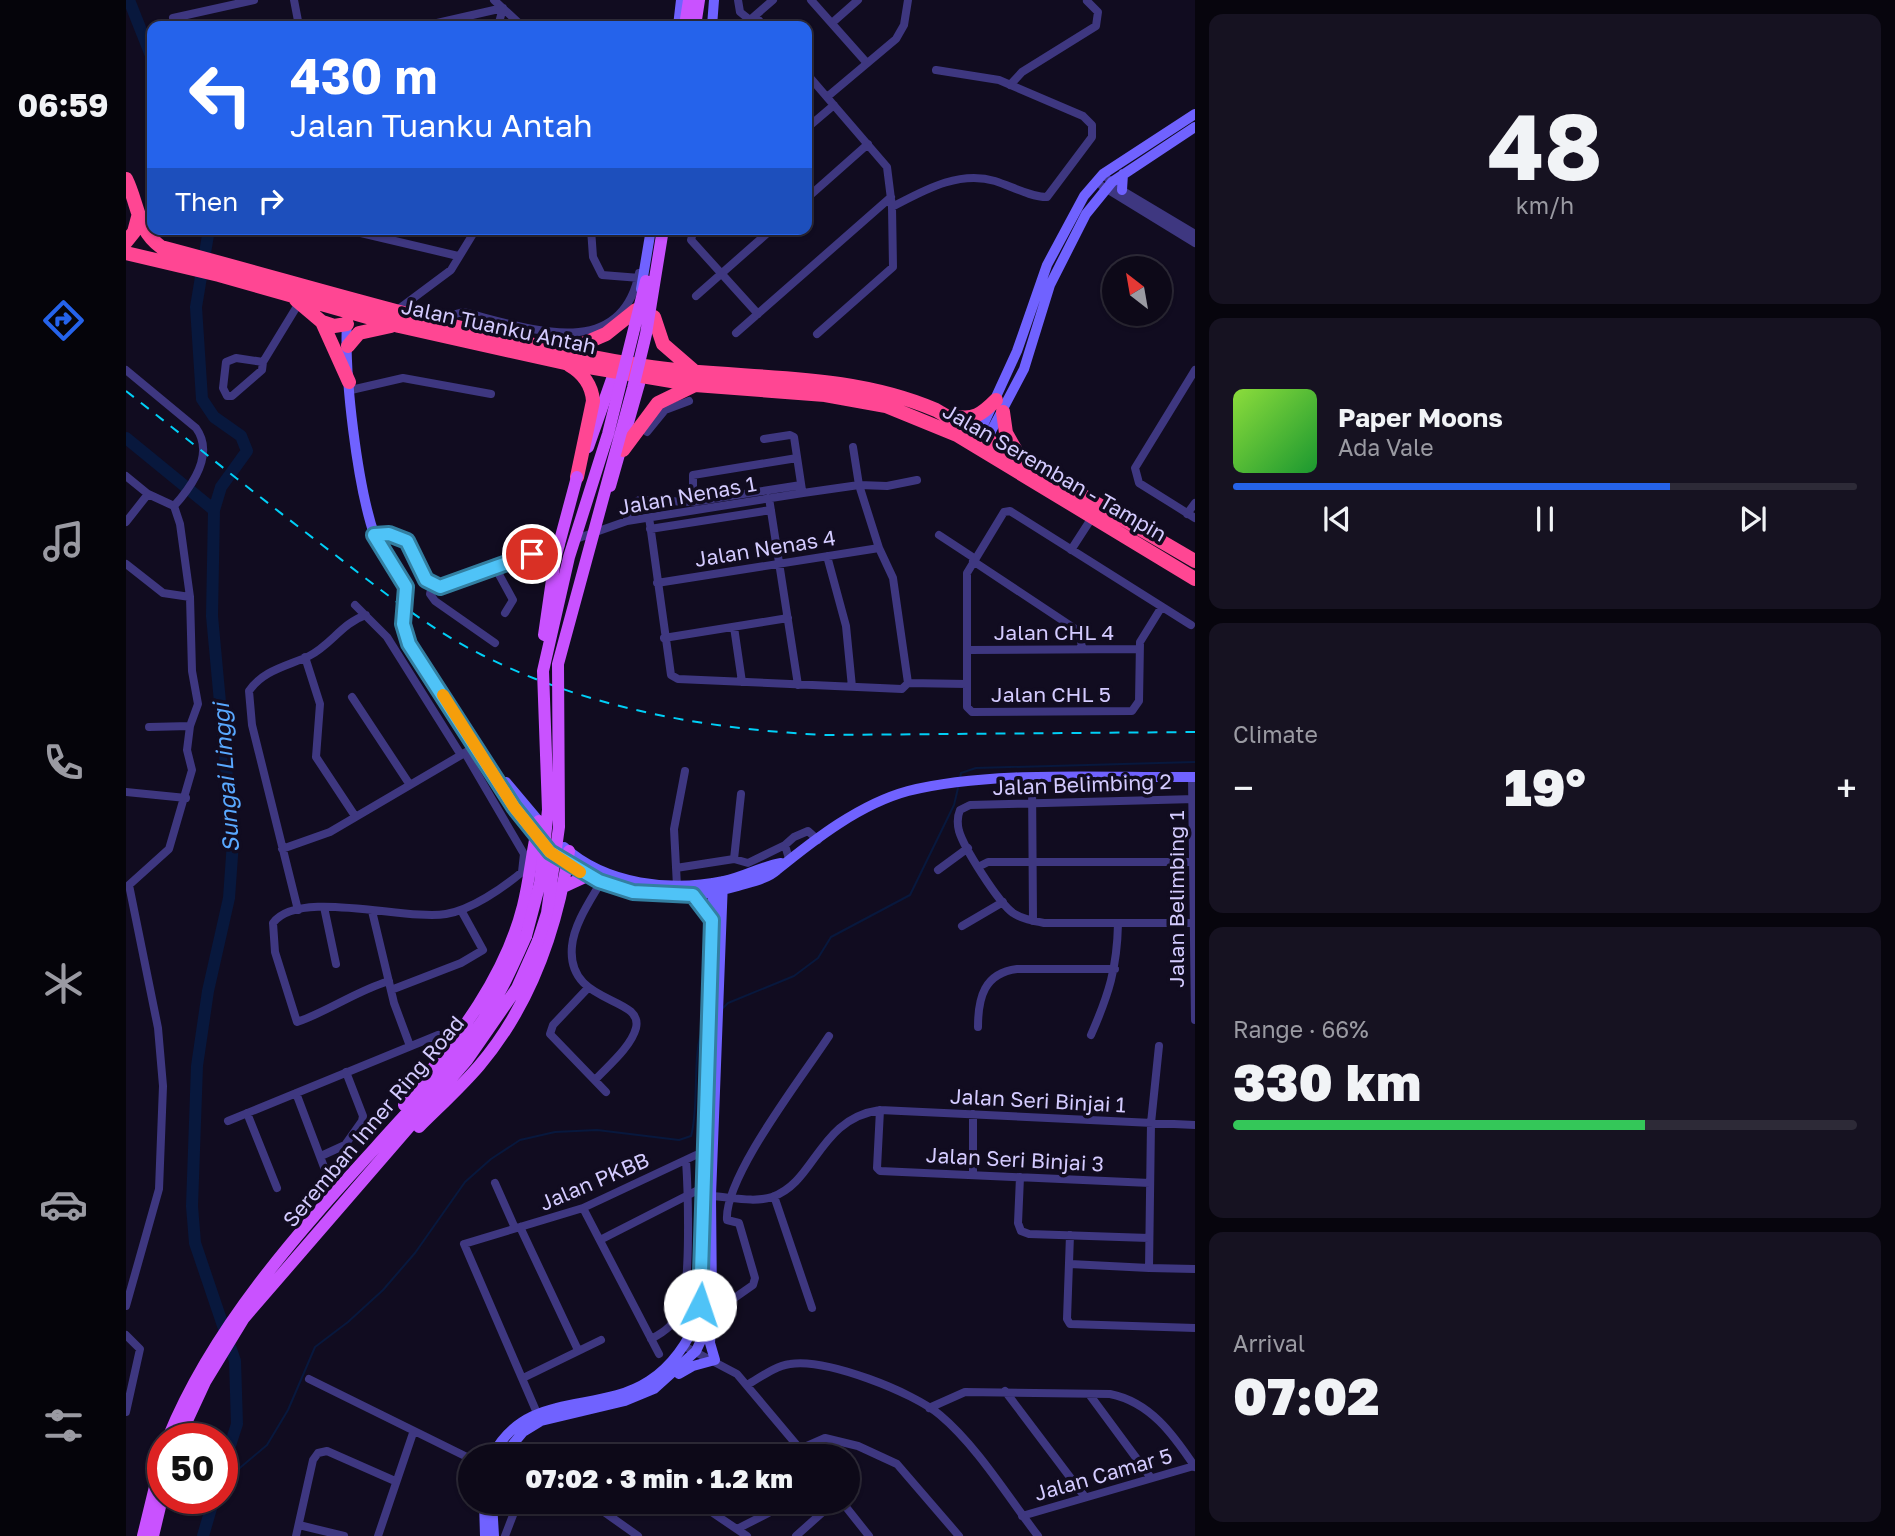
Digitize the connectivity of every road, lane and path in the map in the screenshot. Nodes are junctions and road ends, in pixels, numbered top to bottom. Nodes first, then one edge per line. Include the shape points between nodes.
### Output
1 (254, 0) edge
2 (294, 0) edge
3 (494, 0) edge
4 (681, 0) edge
5 (689, 0) edge
6 (699, 0) edge
7 (714, 0) edge
8 (738, 0) edge
9 (773, 0) edge
10 (811, 0) edge
11 (858, 0) edge
12 (908, 0) edge
13 (1087, 1) edge
14 (503, 8) junction
15 (755, 16) junction
16 (173, 18) dead end
17 (298, 21) edge
18 (450, 21) edge
19 (499, 21) edge
20 (517, 21) edge
21 (679, 21) edge
22 (686, 21) edge
23 (696, 21) edge
24 (712, 21) edge
25 (760, 21) edge
26 (832, 23) junction
27 (866, 62) junction
28 (936, 70) dead end
29 (812, 80) edge
30 (1010, 85) junction
31 (827, 97) junction
32 (834, 105) junction
33 (1195, 114) edge
34 (812, 124) edge
35 (1195, 127) edge
36 (868, 144) junction
37 (126, 179) edge
38 (1109, 185) junction
39 (812, 194) edge
40 (891, 197) junction
41 (892, 207) junction
42 (138, 217) junction
43 (147, 232) edge
44 (1195, 234) edge
45 (148, 235) edge
46 (369, 235) edge
47 (472, 235) edge
48 (591, 235) edge
49 (650, 235) edge
50 (650, 235) edge
51 (662, 235) edge
52 (668, 235) edge
53 (692, 235) edge
54 (765, 235) edge
55 (1195, 243) edge
56 (127, 254) edge
57 (458, 256) junction
58 (174, 257) junction
59 (221, 269) junction
60 (722, 273) junction
61 (640, 278) junction
62 (696, 296) dead end
63 (293, 299) junction
64 (636, 310) junction
65 (348, 312) junction
66 (758, 314) junction
67 (654, 317) junction
68 (398, 318) junction
69 (322, 322) junction
70 (448, 324) junction
71 (736, 333) dead end
72 (817, 334) dead end
73 (649, 341) junction
74 (625, 342) junction
75 (348, 346) junction
76 (566, 357) junction
77 (263, 362) junction
78 (617, 367) junction
79 (126, 370) edge
80 (1195, 370) edge
81 (643, 372) junction
82 (696, 379) junction
83 (350, 386) junction
84 (491, 394) dead end
85 (689, 401) dead end
86 (999, 406) junction
87 (603, 409) junction
88 (936, 410) junction
89 (633, 412) junction
90 (647, 432) dead end
91 (983, 437) junction
92 (765, 439) dead end
93 (616, 440) junction
94 (853, 447) dead end
95 (797, 458) junction
96 (1024, 462) junction
97 (126, 476) edge
98 (577, 477) junction
99 (917, 480) dead end
100 (859, 485) junction
101 (802, 489) junction
102 (148, 494) junction
103 (769, 498) junction
104 (681, 501) junction
105 (693, 502) junction
106 (1195, 503) edge
107 (174, 506) junction
108 (771, 510) junction
109 (683, 511) junction
110 (1093, 516) junction
111 (1191, 516) edge
112 (649, 517) junction
113 (627, 521) junction
114 (126, 522) edge
115 (650, 529) junction
116 (374, 535) junction
117 (939, 535) dead end
118 (879, 548) junction
119 (1071, 550) junction
120 (827, 556) junction
121 (974, 559) junction
122 (1195, 561) edge
123 (126, 564) edge
124 (779, 564) junction
125 (495, 567) junction
126 (1195, 579) edge
127 (657, 583) junction
128 (432, 585) junction
129 (190, 597) junction
130 (355, 605) dead end
131 (1161, 608) junction
132 (505, 613) dead end
133 (366, 615) junction
134 (788, 618) junction
135 (1191, 625) dead end
136 (734, 627) junction
137 (664, 638) junction
138 (495, 643) dead end
139 (1082, 649) junction
140 (1139, 649) junction
141 (969, 650) junction
142 (305, 657) junction
143 (543, 671) junction
144 (742, 682) junction
145 (908, 683) junction
146 (967, 684) junction
147 (798, 685) junction
148 (852, 687) junction
149 (352, 696) dead end
150 (454, 711) junction
151 (439, 721) junction
152 (190, 726) junction
153 (149, 727) dead end
154 (476, 745) junction
155 (463, 754) junction
156 (490, 765) junction
157 (685, 771) dead end
158 (1193, 777) edge
159 (1031, 779) junction
160 (410, 785) junction
161 (126, 792) edge
162 (741, 794) dead end
163 (186, 798) junction
164 (1194, 799) edge
165 (1032, 802) junction
166 (514, 807) junction
167 (500, 814) junction
168 (355, 816) junction
169 (538, 827) junction
170 (818, 840) junction
171 (785, 845) junction
172 (968, 848) junction
173 (282, 849) junction
174 (568, 858) junction
175 (734, 859) junction
176 (786, 861) junction
177 (1194, 862) edge
178 (1032, 863) junction
179 (980, 866) junction
180 (676, 869) junction
181 (939, 870) dead end
182 (587, 876) junction
183 (128, 880) edge
184 (601, 882) junction
185 (677, 886) junction
186 (718, 886) junction
187 (526, 890) junction
188 (562, 890) junction
189 (693, 895) junction
190 (1003, 902) junction
191 (1195, 902) edge
192 (324, 907) junction
193 (461, 909) junction
194 (298, 910) junction
195 (372, 911) junction
196 (712, 920) junction
197 (1032, 921) junction
198 (1194, 923) edge
199 (1118, 924) junction
200 (962, 926) dead end
201 (130, 927) edge
202 (532, 939) junction
203 (336, 964) dead end
204 (1115, 969) junction
205 (390, 986) junction
206 (588, 988) junction
207 (715, 1012) junction
208 (1194, 1020) edge
209 (714, 1024) junction
210 (978, 1027) dead end
211 (438, 1035) dead end
212 (1091, 1035) dead end
213 (829, 1036) dead end
214 (410, 1046) junction
215 (1159, 1046) dead end
216 (346, 1072) junction
217 (595, 1080) junction
218 (606, 1092) dead end
219 (296, 1093) junction
220 (880, 1110) junction
221 (247, 1113) junction
222 (973, 1114) junction
223 (228, 1121) dead end
224 (1152, 1123) junction
225 (1195, 1125) edge
226 (699, 1155) junction
227 (321, 1156) junction
228 (686, 1160) junction
229 (324, 1167) dead end
230 (974, 1174) junction
231 (1020, 1177) junction
232 (1150, 1183) junction
233 (495, 1184) dead end
234 (277, 1188) dead end
235 (339, 1188) junction
236 (702, 1188) junction
237 (688, 1195) junction
238 (711, 1196) junction
239 (774, 1196) junction
240 (729, 1197) junction
241 (345, 1200) junction
242 (583, 1208) junction
243 (517, 1227) junction
244 (1070, 1235) junction
245 (1149, 1238) junction
246 (600, 1240) junction
247 (1070, 1264) junction
248 (1149, 1268) junction
249 (1195, 1269) edge
250 (712, 1296) junction
251 (126, 1306) edge
252 (812, 1308) dead end
253 (241, 1315) junction
254 (709, 1316) junction
255 (1195, 1328) edge
256 (126, 1335) edge
257 (651, 1339) junction
258 (601, 1340) dead end
259 (684, 1346) junction
260 (578, 1350) junction
261 (696, 1351) junction
262 (659, 1354) dead end
263 (715, 1360) junction
264 (523, 1378) junction
265 (309, 1379) dead end
266 (667, 1381) junction
267 (747, 1385) junction
268 (1006, 1391) junction
269 (1089, 1394) junction
270 (929, 1408) junction
271 (126, 1412) edge
272 (537, 1413) junction
273 (174, 1423) edge
274 (186, 1423) edge
275 (413, 1433) junction
276 (500, 1444) edge
277 (513, 1444) edge
278 (796, 1444) edge
279 (816, 1444) edge
280 (849, 1444) edge
281 (860, 1449) edge
282 (458, 1453) edge
283 (1195, 1466) edge
284 (1151, 1478) junction
285 (395, 1481) junction
286 (1085, 1497) junction
287 (148, 1514) edge
288 (158, 1514) edge
289 (484, 1514) edge
290 (493, 1514) edge
291 (513, 1514) edge
292 (607, 1514) edge
293 (714, 1514) edge
294 (766, 1514) edge
295 (821, 1514) edge
296 (852, 1514) edge
297 (1022, 1516) junction
298 (299, 1525) junction
299 (737, 1529) junction
300 (143, 1536) edge
301 (153, 1536) edge
302 (296, 1536) edge
303 (344, 1536) edge
304 (378, 1536) edge
305 (485, 1536) edge
306 (494, 1536) edge
307 (505, 1536) edge
308 (638, 1536) edge
309 (747, 1536) edge
310 (796, 1536) edge
311 (869, 1536) edge
312 (959, 1536) edge
313 (1038, 1536) edge

1 - 16 street
2 - 17 street
3 - 14 street
4 - 21 main road
5 - 22 main road
6 - 23 main road
7 - 24 main road
8 - 15 street via 745,19
9 - 15 street
10 - 26 street
11 - 26 street
12 - 27 street via 901,32
13 - 30 street via 1098,12 1096,26 1021,72
14 - 18 street
14 - 19 street
14 - 20 street
15 - 25 street
26 - 27 street
27 - 31 street
28 - 30 street
29 - 31 street
30 - 41 street via 1083,116 1093,129 1052,194 1042,197 991,180 969,178 930,187
31 - 32 street
32 - 34 street
32 - 36 street
33 - 38 main road
35 - 38 main road
36 - 39 street
36 - 40 street via 887,167
37 - 42 highway
38 - 44 street
38 - 55 street
38 - 86 main road via 1060,262 1032,349
38 - 86 main road via 1071,217 1047,265
40 - 41 street
40 - 66 street
41 - 72 street via 893,267
42 - 43 highway, Jalan Tuanku Antah
42 - 56 highway
45 - 58 highway, Jalan Tuanku Antah
46 - 57 street
47 - 57 street, Jalan Tuanku Antah
48 - 61 street via 593,257 602,275
49 - 61 main road
50 - 93 main road, bridge
51 - 93 main road, bridge via 646,334
52 - 67 main road
53 - 60 street via 691,240
54 - 60 street
56 - 58 highway, Jalan Tuanku Antah
57 - 68 street, Jalan Tuanku Antah via 452,270
58 - 59 highway, Jalan Tuanku Antah
59 - 63 highway, Jalan Tuanku Antah
59 - 65 highway, Jalan Tuanku Antah
60 - 62 street
60 - 66 street
61 - 64 main road
61 - 70 street via 622,310 588,332 555,334 463,312 452,315
63 - 65 highway, Jalan Tuanku Antah
63 - 69 highway
63 - 77 street
64 - 74 main road
64 - 76 highway
65 - 68 highway, Jalan Tuanku Antah
65 - 69 highway via 334,326
65 - 75 main road
66 - 71 street
67 - 73 main road
67 - 82 highway via 663,344
68 - 70 highway, Jalan Tuanku Antah
68 - 75 highway via 359,333
68 - 76 highway, Jalan Tuanku Antah
69 - 83 highway
70 - 76 highway, Jalan Tuanku Antah
73 - 74 main road via 634,350
73 - 81 main road
74 - 78 main road
75 - 83 main road
76 - 78 highway, Jalan Tuanku Antah
76 - 98 highway via 592,391 593,401
77 - 77 street via 236,358 226,362 223,388 227,396 260,374
78 - 81 highway, Jalan Tuanku Antah
78 - 87 main road
79 - 107 street via 204,438 193,485
80 - 111 street via 1135,468 1139,483
81 - 82 highway, Jalan Seremban - Tampin
81 - 89 main road
82 - 88 highway, Jalan Seremban - Tampin via 871,388
82 - 93 highway via 658,403
82 - 110 highway, Jalan Seremban - Tampin via 786,399 861,400 906,413 957,435
83 - 84 street via 404,378
83 - 116 main road
85 - 90 street via 665,410
86 - 88 highway via 972,418
86 - 91 main road
86 - 96 highway via 1006,433
87 - 89 main road via 620,401
87 - 98 main road
88 - 91 highway, Jalan Seremban - Tampin
89 - 93 main road
91 - 96 highway, Jalan Seremban - Tampin
92 - 95 street via 794,437
93 - 143 main road, Seremban Inner Ring Road, bridge via 566,567
93 - 202 main road, Seremban Inner Ring Road, bridge via 558,664 559,827 547,913
94 - 100 street
95 - 101 street
95 - 105 street via 693,475
96 - 122 highway, Jalan Seremban - Tampin
97 - 102 street
98 - 143 main road, bridge via 548,591
99 - 100 street, Jalan Nenas 1
100 - 101 street, Jalan Nenas 1
100 - 118 street
101 - 103 street, Jalan Nenas 1
101 - 105 street
102 - 107 street
102 - 114 street
103 - 108 street
103 - 109 street, Jalan Nenas 1
104 - 105 street
104 - 109 street
104 - 113 street via 639,500 628,507
106 - 111 street
107 - 129 street
108 - 115 street
108 - 124 street
109 - 112 street, Jalan Nenas 1
110 - 119 street
110 - 126 highway, Jalan Seremban - Tampin
112 - 113 street, Jalan Nenas 1
112 - 115 street
113 - 125 street, Jalan Nenas 1
115 - 127 street
116 - 128 street via 389,534 407,541
116 - 150 main road via 406,587 403,624 409,644
117 - 121 street
118 - 120 street, Jalan Nenas 4
118 - 145 street via 893,578
119 - 121 street via 1010,511 1004,512
119 - 131 street
120 - 124 street, Jalan Nenas 4
120 - 148 street via 846,626
121 - 139 street via 1080,632
121 - 141 street via 967,573
123 - 129 street via 163,593
124 - 127 street, Jalan Nenas 4
124 - 134 street
125 - 128 street, Jalan Nenas 1 via 449,585
125 - 132 street via 513,600
127 - 137 street
128 - 138 street via 430,594 436,601
129 - 152 street via 192,671 198,704
130 - 133 street
131 - 135 street
131 - 140 street
133 - 142 street via 352,620
133 - 151 street via 387,637
134 - 136 street
134 - 147 street
136 - 137 street
136 - 144 street
137 - 144 street via 671,675 678,679
139 - 140 street, Jalan CHL 4
139 - 141 street, Jalan CHL 4
140 - 146 street, Jalan CHL 5 via 1139,701 1127,712 972,712 967,706
141 - 146 street
142 - 168 street via 320,704 316,757
142 - 173 street via 261,678 249,691 252,724
143 - 202 main road, Seremban Inner Ring Road, bridge via 548,810
144 - 147 street
145 - 146 street
145 - 148 street via 899,690
147 - 148 street
149 - 160 street
150 - 151 street
150 - 154 main road
151 - 155 street
152 - 153 street
152 - 163 street via 187,750 192,770
154 - 155 street
154 - 156 main road
155 - 160 street
155 - 167 street
156 - 166 main road
156 - 169 main road
157 - 180 street via 674,829
158 - 159 main road
158 - 164 street, Jalan Belimbing 1
159 - 165 street
159 - 170 main road via 948,784 893,796
160 - 168 street
161 - 163 street
162 - 175 street
163 - 183 street via 169,849
164 - 165 street, Jalan Belimbing 2
164 - 177 street, Jalan Belimbing 1
165 - 172 street, Jalan Belimbing 2 via 970,805 961,810 957,820
165 - 178 street
166 - 167 street
166 - 169 main road
167 - 193 street via 524,854 522,872
168 - 173 street via 330,832
169 - 174 main road via 550,852
169 - 187 main road
170 - 171 street via 804,832
170 - 176 main road
171 - 175 street via 747,863
171 - 176 street
172 - 179 street
172 - 181 street
173 - 194 street
174 - 182 main road
174 - 185 main road via 623,878
174 - 188 main road
175 - 180 street
176 - 186 main road via 766,877
177 - 178 street
177 - 191 street, Jalan Belimbing 1
178 - 179 street via 988,862
178 - 197 street
179 - 190 street
180 - 185 street
182 - 184 main road
182 - 188 main road
183 - 201 street
184 - 189 main road via 633,892
184 - 206 street via 572,945 575,975
185 - 186 main road
186 - 189 main road
186 - 196 main road
186 - 207 main road
187 - 188 main road via 538,877 557,881
187 - 235 main road via 505,960 478,1006
188 - 241 main road via 548,945 497,1041 471,1074
189 - 196 main road
190 - 197 street
190 - 200 street
191 - 198 street, Jalan Belimbing 1
192 - 194 street
192 - 195 street
192 - 203 street
193 - 195 street via 450,914 413,915
193 - 205 street via 483,950 461,963
194 - 205 street via 277,918 271,932 297,1022 363,989
195 - 205 street
196 - 207 main road
197 - 199 street
198 - 199 street
198 - 208 street, Jalan Belimbing 1
199 - 204 street
201 - 251 street via 158,1028 163,1086 159,1189
202 - 235 main road, Seremban Inner Ring Road via 474,1034
202 - 241 main road, Seremban Inner Ring Road via 496,1021
204 - 210 street via 1002,972 981,993
204 - 212 street
205 - 214 street
206 - 217 street via 550,1034
206 - 217 street via 628,1009 636,1028
207 - 209 main road
209 - 226 main road
209 - 238 main road
211 - 214 street
213 - 240 street via 746,1160
214 - 216 street
215 - 224 street
216 - 219 street
216 - 227 street via 362,1121 345,1145
217 - 218 street
219 - 221 street
219 - 227 street
220 - 222 street, Jalan Seri Binjai 1
220 - 230 street, Jalan Seri Binjai 3 via 878,1170
220 - 239 street via 861,1113 831,1135 790,1186
221 - 223 street
221 - 234 street
222 - 224 street, Jalan Seri Binjai 1
222 - 230 street
224 - 225 street, Jalan Seri Binjai 1
224 - 232 street
226 - 228 street, Jalan PKBB
226 - 236 main road
227 - 229 street
228 - 237 street
228 - 242 street, Jalan PKBB
230 - 231 street, Jalan Seri Binjai 3
231 - 232 street, Jalan Seri Binjai 3
231 - 244 street via 1021,1231
232 - 245 street
233 - 243 street
235 - 253 main road, Seremban Inner Ring Road
236 - 237 street
236 - 259 main road via 700,1305
237 - 246 street
237 - 257 street via 684,1301 671,1326
238 - 240 street
238 - 250 main road
239 - 240 street
239 - 252 street
240 - 250 street via 727,1220 738,1223 755,1282 733,1299
241 - 253 main road, Seremban Inner Ring Road
242 - 243 street, Jalan PKBB
242 - 246 street
243 - 260 street
243 - 264 street, Jalan PKBB via 464,1244
244 - 245 street
244 - 247 street
245 - 248 street
246 - 257 street
247 - 248 street
247 - 255 street via 1067,1319 1072,1325
248 - 249 street
250 - 254 main road
253 - 273 main road, Seremban Inner Ring Road via 217,1340
253 - 274 main road, Seremban Inner Ring Road
254 - 261 main road
254 - 263 main road
256 - 271 street via 140,1349
257 - 262 street
258 - 260 street
259 - 261 street
259 - 272 main road via 661,1372 636,1388
260 - 264 street
261 - 263 street
261 - 266 main road
263 - 266 main road via 692,1366
263 - 267 street
264 - 272 street
265 - 275 street
266 - 277 main road via 633,1399 541,1421
267 - 270 street via 776,1368 805,1363 851,1374
267 - 278 street
268 - 269 street
268 - 270 street via 965,1391
268 - 286 street
269 - 283 street via 1129,1398 1150,1411
269 - 284 street
270 - 297 street via 958,1432
272 - 276 main road via 509,1432
275 - 282 street
275 - 285 street
279 - 280 street via 825,1438
281 - 312 street via 897,1464
283 - 284 street, Jalan Camar 5
284 - 286 street, Jalan Camar 5
285 - 298 street via 327,1451 318,1453
285 - 304 street
286 - 297 street, Jalan Camar 5
287 - 300 main road
288 - 301 main road
289 - 305 main road
290 - 306 main road
291 - 307 street
292 - 308 street
293 - 299 street
294 - 299 street
295 - 310 street
296 - 311 street
297 - 313 street
298 - 302 street
298 - 303 street
299 - 309 street

